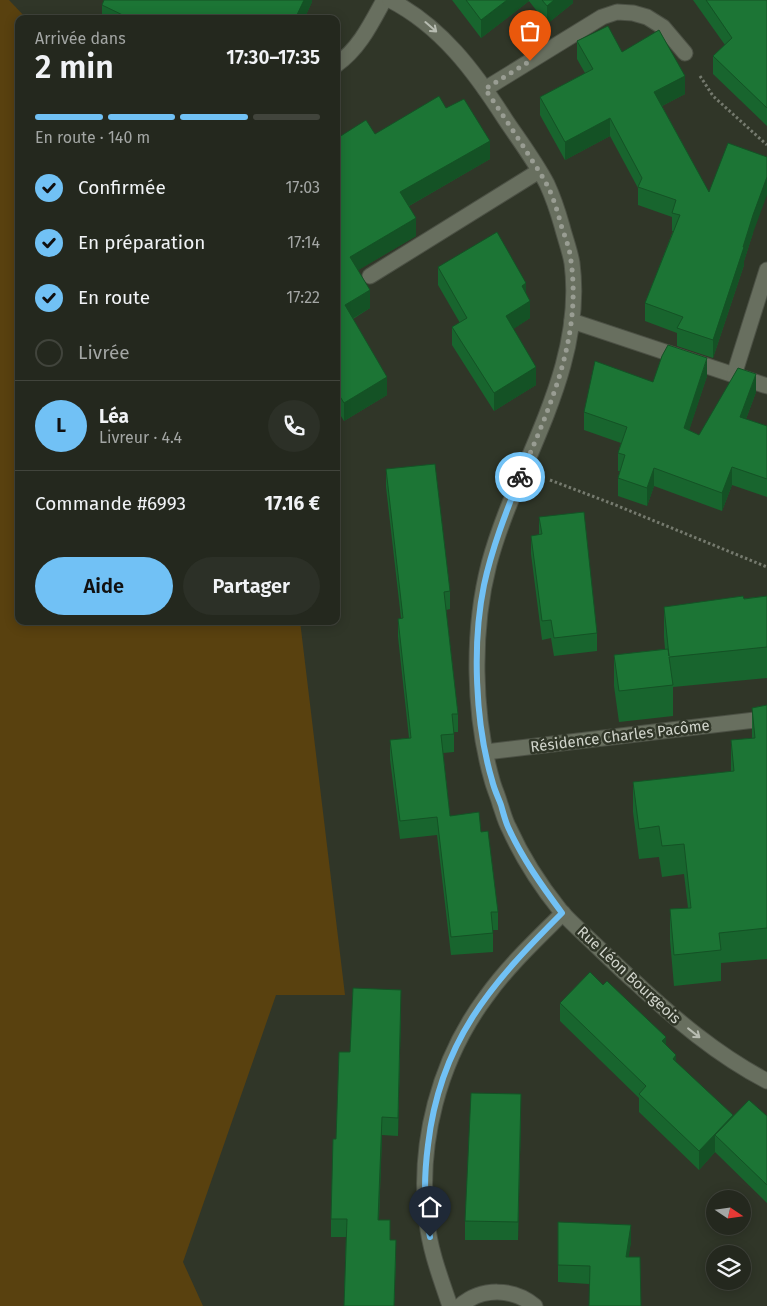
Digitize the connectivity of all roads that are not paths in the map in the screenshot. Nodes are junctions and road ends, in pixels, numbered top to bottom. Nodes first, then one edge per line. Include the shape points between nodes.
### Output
1 (384, 0) edge
2 (390, 0) edge
3 (685, 53) road end
4 (340, 62) edge
5 (485, 89) junction
6 (539, 171) junction
7 (767, 270) edge
8 (370, 276) dead end
9 (572, 322) junction
10 (734, 375) junction
11 (767, 386) edge
12 (755, 720) edge
13 (486, 752) junction
14 (562, 913) junction
15 (767, 1081) edge
16 (450, 1306) edge
17 (460, 1306) edge
18 (535, 1306) edge

1 - 4 street via 357,45
2 -> 5 street, Rue Léon Bourgeois via 414,13 448,42
3 - 5 street via 663,27 647,17 617,12 602,17
5 - 6 street, Rue Léon Bourgeois
6 - 8 street
6 - 9 street, Rue Léon Bourgeois via 548,186 571,259
7 - 10 street
9 - 10 street
9 - 13 street, Rue Léon Bourgeois via 557,387 511,499 484,587 476,667
10 - 11 street
12 - 13 street, Résidence Charles Pacôme
13 - 14 street, Rue Léon Bourgeois via 508,827 535,875
14 -> 15 street, Rue Léon Bourgeois via 676,1019 727,1058
14 - 16 street via 486,996 460,1038 439,1088 429,1138 424,1196 432,1250
17 - 18 street via 472,1298 498,1292 515,1294

